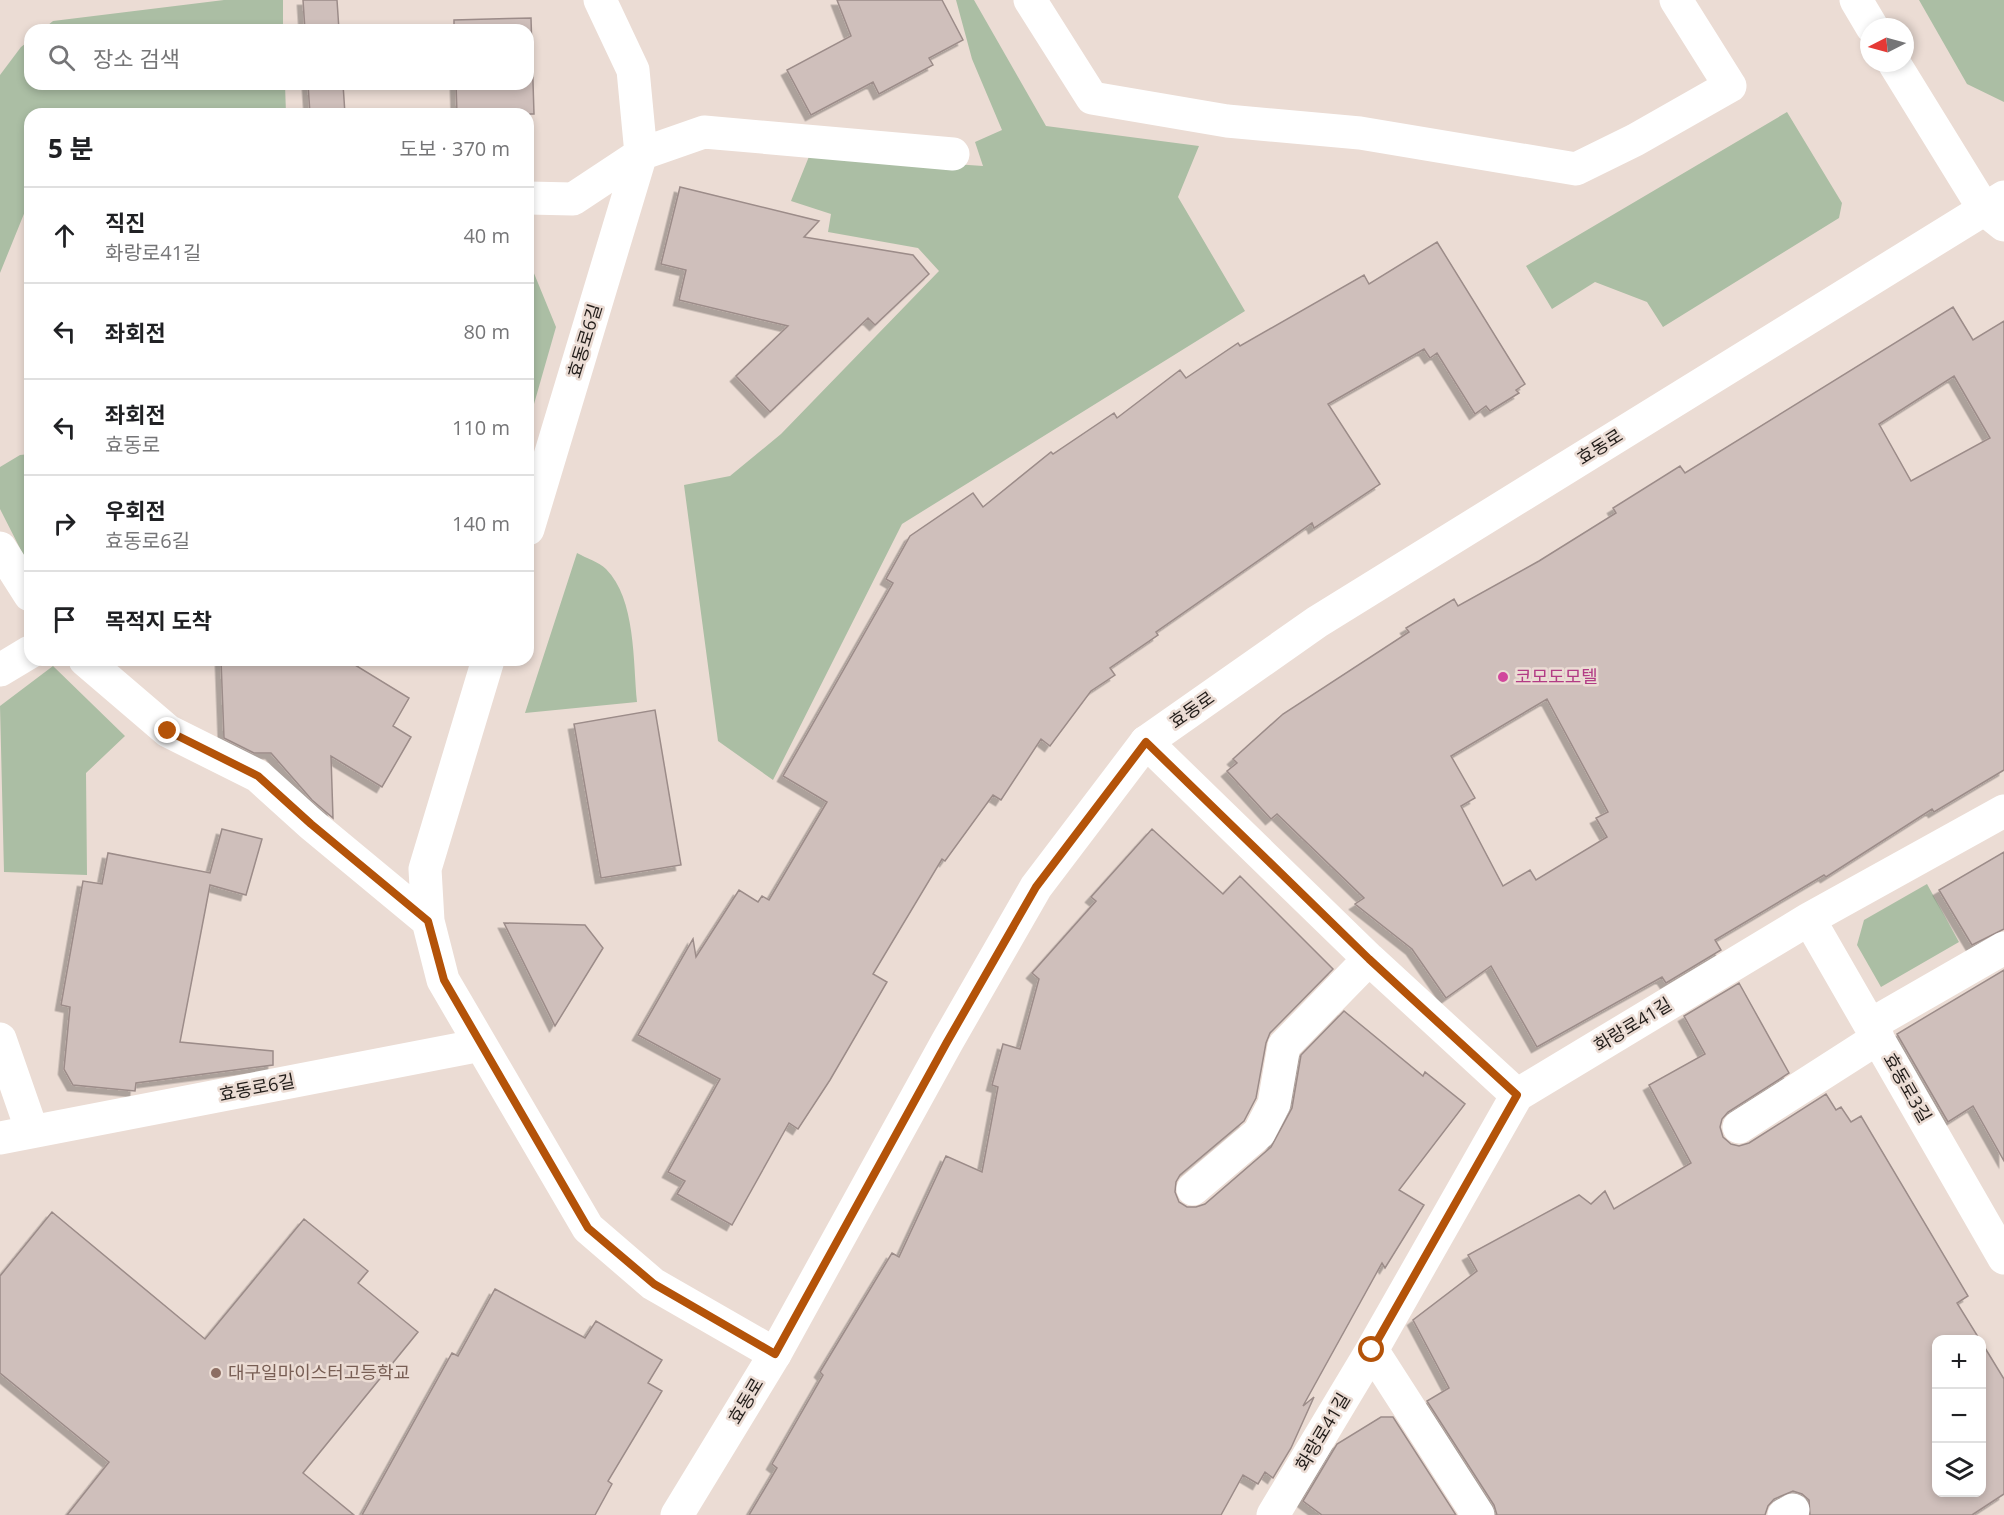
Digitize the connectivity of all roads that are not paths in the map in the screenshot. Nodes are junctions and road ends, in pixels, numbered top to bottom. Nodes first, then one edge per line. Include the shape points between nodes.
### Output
1 (600, 0) edge
2 (1030, 0) edge
3 (1676, 0) edge
4 (1856, 0) edge
5 (1867, 18) edge
6 (1900, 72) edge
7 (641, 154) junction
8 (953, 154) dead end
9 (534, 198) edge
10 (1997, 210) edge
11 (534, 509) edge
12 (0, 548) edge
13 (24, 586) edge
14 (24, 656) edge
15 (92, 666) edge
16 (486, 666) edge
17 (0, 670) edge
18 (1146, 742) junction
19 (2004, 811) edge
20 (1809, 919) junction
21 (428, 921) junction
22 (2004, 948) edge
23 (1369, 959) junction
24 (1874, 1032) junction
25 (0, 1040) edge
26 (481, 1045) junction
27 (1517, 1095) junction
28 (1739, 1127) dead end
29 (32, 1131) junction
30 (0, 1138) edge
31 (1193, 1190) dead end
32 (2004, 1258) edge
33 (1372, 1350) junction
34 (775, 1354) junction
35 (677, 1515) edge
36 (1273, 1515) edge
37 (1478, 1515) edge

1 - 7 street, 효동로6길 via 633,70
2 - 3 street via 1092,98 1227,121 1360,133 1576,169 1730,86
4 - 5 street
6 - 10 street
7 - 8 street via 704,132
7 - 9 street via 573,199
7 - 11 street, 효동로6길
10 - 18 street, 효동로 via 1317,622
12 - 13 street
14 - 17 street
15 - 21 street via 168,731 258,776
16 - 21 street via 425,869
18 - 23 street
18 - 34 street, 효동로 via 1036,887
19 - 20 street, 화랑로41길
20 - 24 street, 효동로3길
20 - 27 street, 화랑로41길
21 - 26 street via 444,980
22 - 24 street
23 - 27 street
23 - 31 street via 1284,1046 1274,1104 1259,1133
24 - 28 street
24 - 32 street, 효동로3길
25 - 29 street
26 - 29 street, 효동로6길
26 - 34 street via 588,1228 654,1284
27 - 33 street, 화랑로41길
29 - 30 street, 효동로6길
33 - 36 street, 화랑로41길
33 - 37 street
34 - 35 street, 효동로

